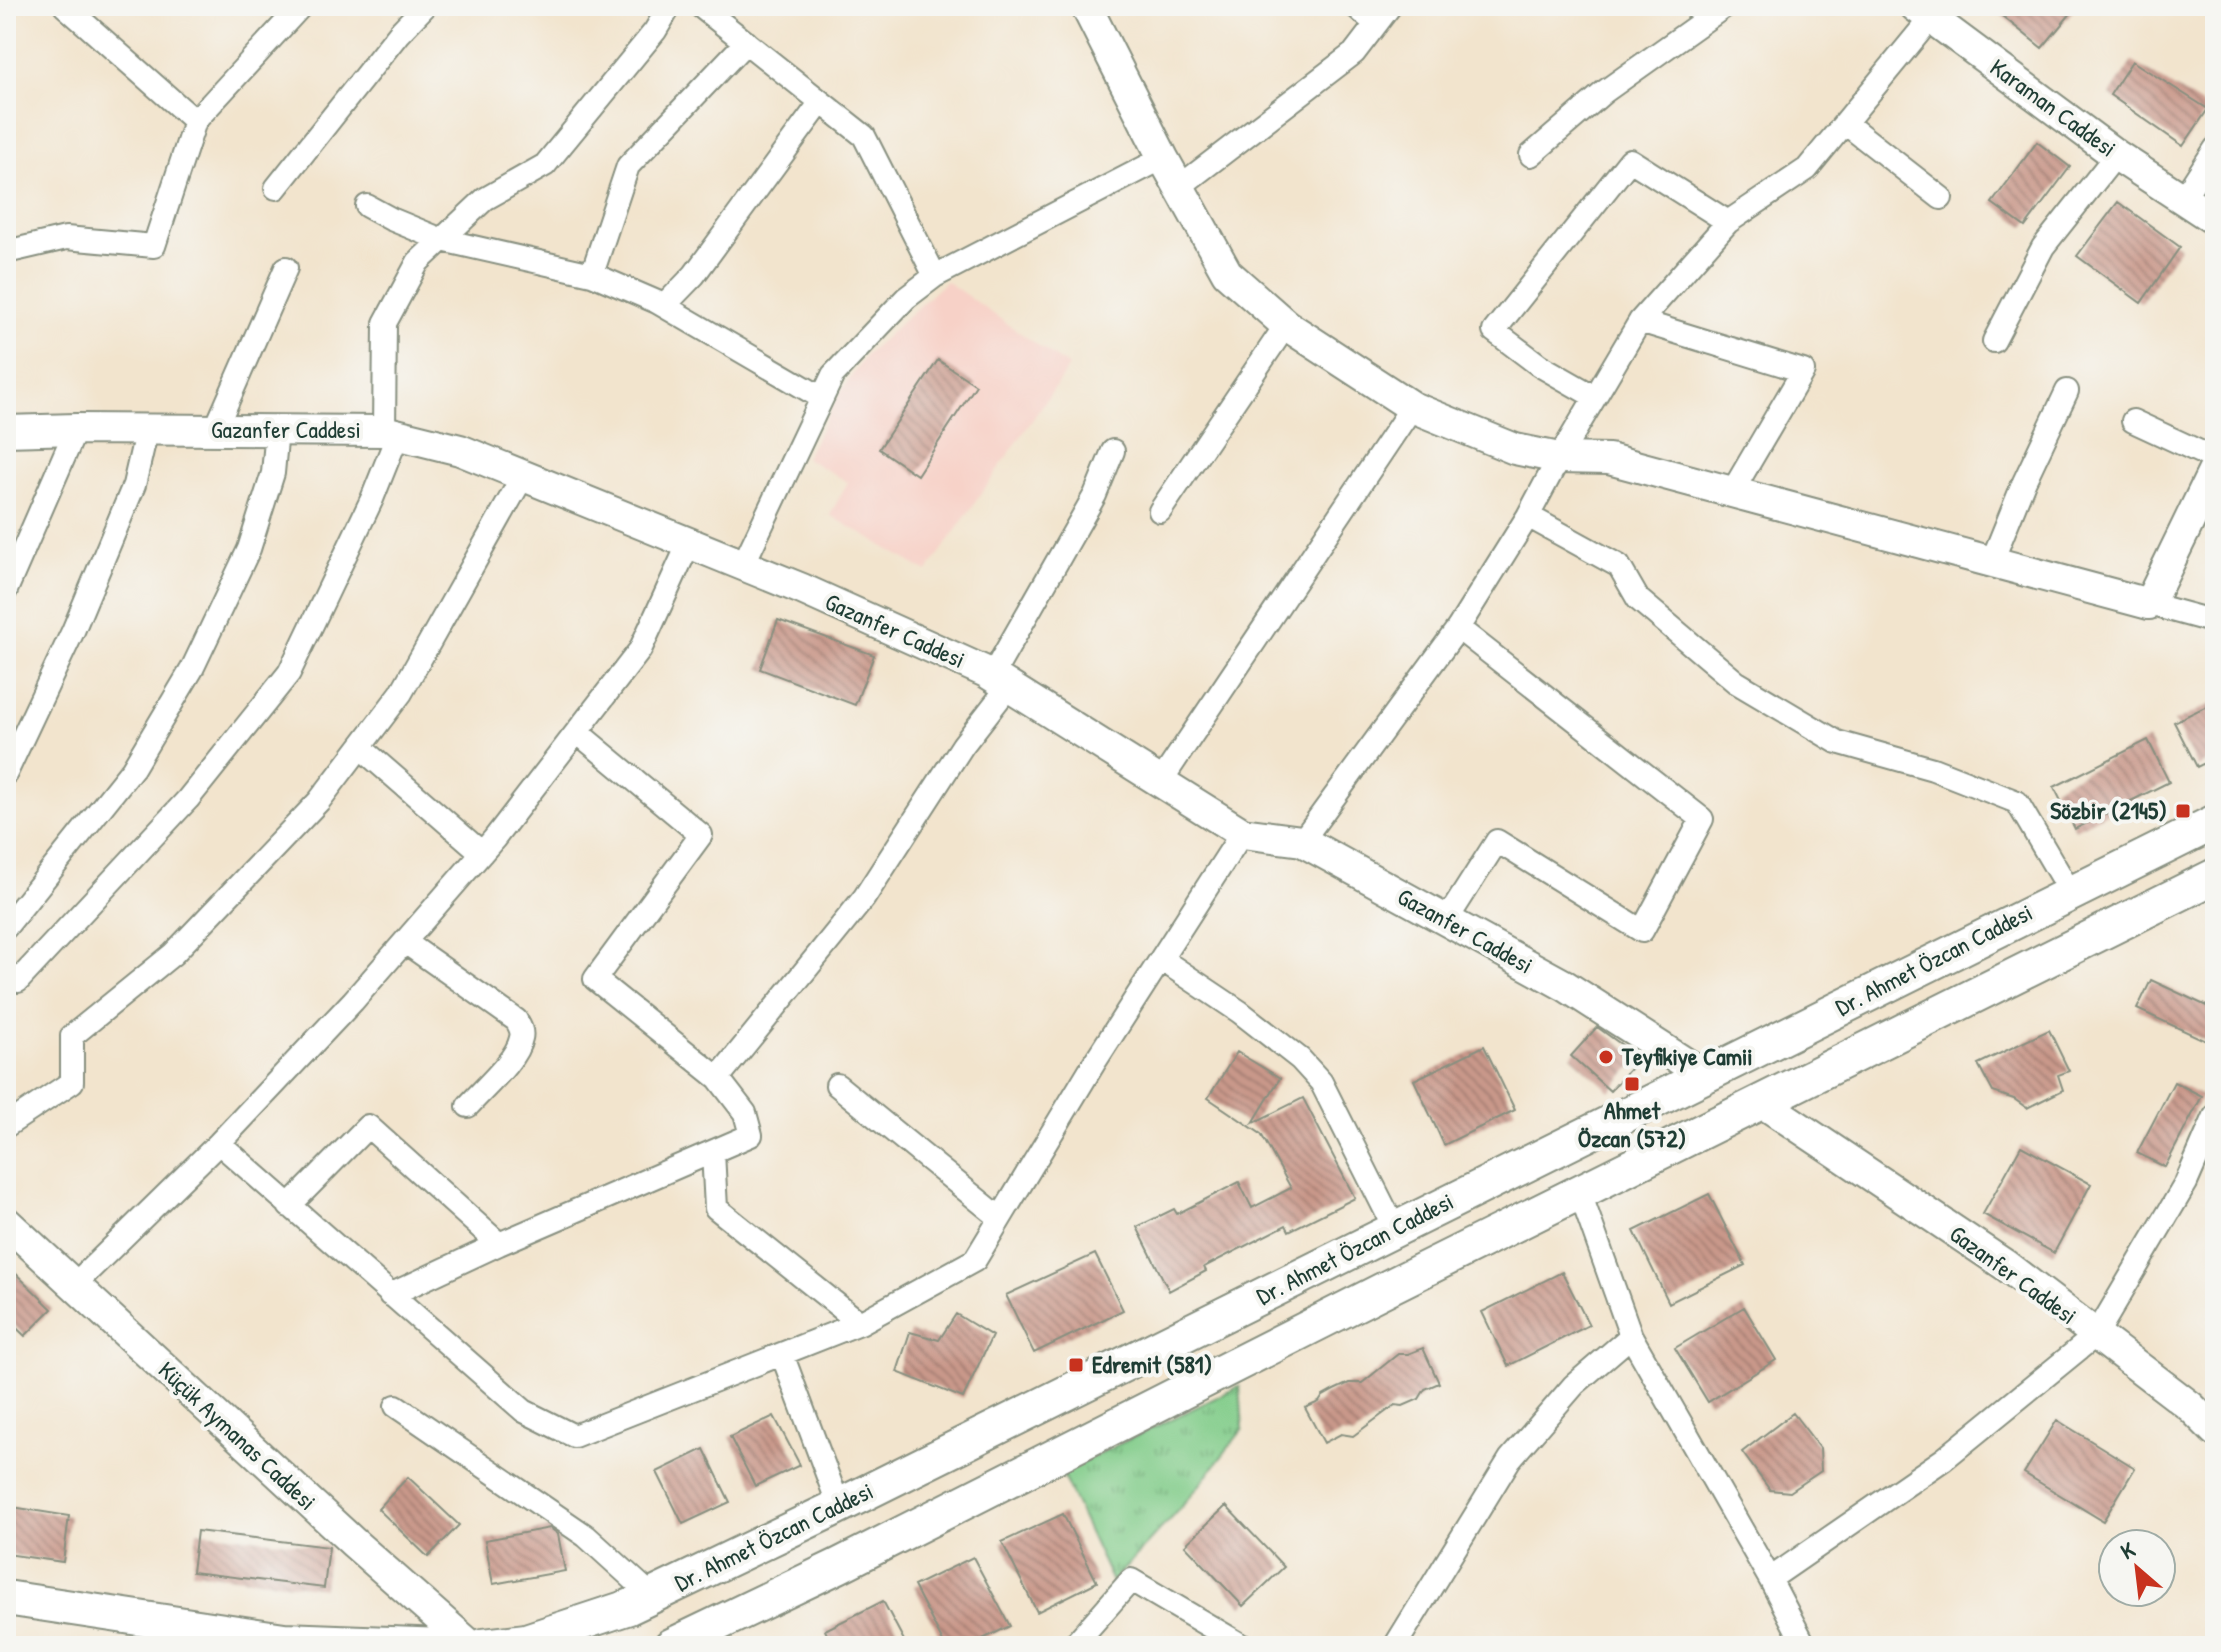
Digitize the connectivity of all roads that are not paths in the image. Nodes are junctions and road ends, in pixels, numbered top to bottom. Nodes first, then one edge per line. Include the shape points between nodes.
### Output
1 (65, 6) edge
2 (301, 6) edge
3 (425, 6) edge
4 (670, 6) edge
5 (700, 6) edge
6 (1086, 6) edge
7 (1355, 6) edge
8 (1725, 6) edge
9 (1923, 12) edge
10 (1383, 15) edge
11 (746, 42) junction
12 (821, 102) junction
13 (195, 121) junction
14 (1845, 123) junction
15 (2215, 149) edge
16 (1531, 155) dead end
17 (2116, 155) junction
18 (1163, 158) junction
19 (1179, 187) junction
20 (276, 188) dead end
21 (1941, 198) dead end
22 (367, 206) dead end
23 (2201, 208) edge
24 (1728, 222) junction
25 (2215, 230) edge
26 (442, 240) junction
27 (6, 252) edge
28 (286, 268) dead end
29 (592, 274) junction
30 (935, 276) junction
31 (664, 306) junction
32 (1640, 321) junction
33 (1286, 325) junction
34 (1994, 341) dead end
35 (2067, 391) dead end
36 (1595, 397) junction
37 (822, 398) junction
38 (1412, 407) junction
39 (2133, 421) dead end
40 (76, 429) junction
41 (147, 429) junction
42 (215, 430) junction
43 (277, 430) junction
44 (6, 431) edge
45 (391, 432) junction
46 (1113, 451) dead end
47 (1559, 458) junction
48 (2215, 459) edge
49 (2215, 468) edge
50 (523, 476) junction
51 (1732, 492) junction
52 (1160, 511) dead end
53 (1528, 516) junction
54 (689, 543) junction
55 (1992, 561) junction
56 (743, 565) junction
57 (6, 590) edge
58 (2149, 604) junction
59 (2215, 622) edge
60 (1458, 628) junction
61 (1000, 681) junction
62 (577, 732) junction
63 (360, 747) junction
64 (6, 773) edge
65 (1161, 781) junction
66 (2215, 822) edge
67 (1242, 833) junction
68 (1302, 841) junction
69 (482, 853) junction
70 (2215, 876) edge
71 (2070, 892) junction
72 (1446, 921) junction
73 (6, 927) edge
74 (405, 942) junction
75 (1161, 959) junction
76 (18, 981) dead end
77 (1704, 1075) junction
78 (718, 1078) junction
79 (837, 1085) dead end
80 (1763, 1103) junction
81 (468, 1106) dead end
82 (2215, 1116) edge
83 (6, 1126) edge
84 (219, 1143) junction
85 (713, 1152) junction
86 (1580, 1193) junction
87 (289, 1206) junction
88 (1000, 1218) junction
89 (6, 1222) edge
90 (1395, 1229) junction
91 (499, 1244) junction
92 (74, 1285) junction
93 (390, 1295) junction
94 (860, 1323) junction
95 (2096, 1335) junction
96 (1631, 1336) junction
97 (782, 1354) junction
98 (396, 1406) dead end
99 (2215, 1431) edge
100 (839, 1506) junction
101 (1770, 1579) junction
102 (652, 1596) junction
103 (6, 1598) edge
104 (681, 1643) edge
105 (443, 1646) edge
106 (471, 1646) edge
107 (483, 1646) edge
108 (1073, 1646) edge
109 (1243, 1646) edge
110 (1395, 1646) edge
111 (1805, 1646) edge

1 - 13 street
2 - 13 street
3 - 20 street
4 - 26 street via 545,165 485,199
5 - 11 street
6 - 18 street
7 - 10 street
8 - 16 street via 1604,92
9 - 14 street
9 - 17 street, Karaman Caddesi
10 - 19 street via 1354,53
11 - 12 street
11 - 29 street via 628,166
12 - 30 street via 864,136
12 - 31 street via 694,275
13 - 27 street via 154,246 66,238
14 - 21 street
14 - 24 street via 1807,169
15 - 23 street
17 - 23 street, Karaman Caddesi
17 - 34 street via 2043,247
18 - 19 street
18 - 30 street
19 - 33 street via 1227,273
22 - 26 street
23 - 25 street, Karaman Caddesi
24 - 32 street
24 - 36 street via 1630,160 1494,331
26 - 29 street
26 - 45 street via 418,262 385,323
28 - 42 street
29 - 31 street
30 - 37 street via 906,298 833,375
31 - 37 street
32 - 36 street
32 - 51 street via 1803,371
33 - 38 street
33 - 52 street
35 - 55 street
36 - 47 street
37 - 56 street
38 - 47 street via 1515,449
38 - 65 street
39 - 48 street
40 - 41 street, Gazanfer Caddesi
40 - 44 street, Gazanfer Caddesi
40 - 57 street
41 - 42 street, Gazanfer Caddesi
41 - 64 street via 134,485
42 - 43 street, Gazanfer Caddesi
43 - 45 street, Gazanfer Caddesi
43 - 73 street via 273,473 249,549 192,669 133,768
45 - 50 street, Gazanfer Caddesi via 460,450
45 - 76 street via 372,499 289,673 188,799
46 - 61 street
47 - 51 street via 1609,459
47 - 53 street
49 - 58 street
50 - 54 street, Gazanfer Caddesi
50 - 63 street via 401,693
51 - 55 street
53 - 60 street
53 - 71 street via 1619,566 1638,599 1736,682 1837,742 1933,769 2017,802
54 - 56 street, Gazanfer Caddesi
54 - 62 street via 640,650
55 - 58 street
56 - 61 street, Gazanfer Caddesi
58 - 59 street
60 - 68 street
60 - 72 street via 1702,819 1642,931 1497,841
61 - 65 street, Gazanfer Caddesi
61 - 78 street via 864,898
62 - 69 street
62 - 78 street via 701,835 595,979
63 - 69 street
63 - 83 street via 319,801 173,954 72,1036 72,1082
65 - 67 street, Gazanfer Caddesi
66 - 71 main road, Dr. Ahmet Özcan Caddesi
67 - 68 street, Gazanfer Caddesi
67 - 75 street
68 - 72 street, Gazanfer Caddesi
69 - 74 street
70 - 80 main road, Dr. Ahmet Özcan Caddesi
71 - 77 main road, Dr. Ahmet Özcan Caddesi
72 - 77 street, Gazanfer Caddesi via 1564,985
74 - 81 street via 521,1028 513,1056
74 - 84 street
75 - 88 street
75 - 90 street via 1276,1040 1321,1082
77 - 90 main road, Dr. Ahmet Özcan Caddesi
78 - 85 street via 745,1113 751,1135
79 - 88 street
80 - 86 main road, Dr. Ahmet Özcan Caddesi
80 - 95 street, Gazanfer Caddesi via 2005,1265
82 - 95 street via 2186,1183
84 - 87 street
84 - 92 street
85 - 91 street
85 - 94 street via 716,1208
86 - 96 street
86 - 104 main road, Dr. Ahmet Özcan Caddesi
87 - 91 street via 368,1126
87 - 93 street
88 - 94 street via 975,1260
89 - 92 street, Küçük Aymanas Caddesi
90 - 100 main road, Dr. Ahmet Özcan Caddesi
91 - 93 street
92 - 106 street, Küçük Aymanas Caddesi
93 - 97 street via 524,1411 574,1436
94 - 97 street
95 - 99 street, Gazanfer Caddesi
95 - 101 street via 1944,1459
96 - 101 street
96 - 110 street via 1574,1385 1510,1459
97 - 100 street
98 - 102 street via 586,1536
100 - 102 main road, Dr. Ahmet Özcan Caddesi
101 - 111 street
102 - 107 main road, Dr. Ahmet Özcan Caddesi via 526,1641
103 - 105 main road via 284,1640
108 - 109 street via 1131,1580

